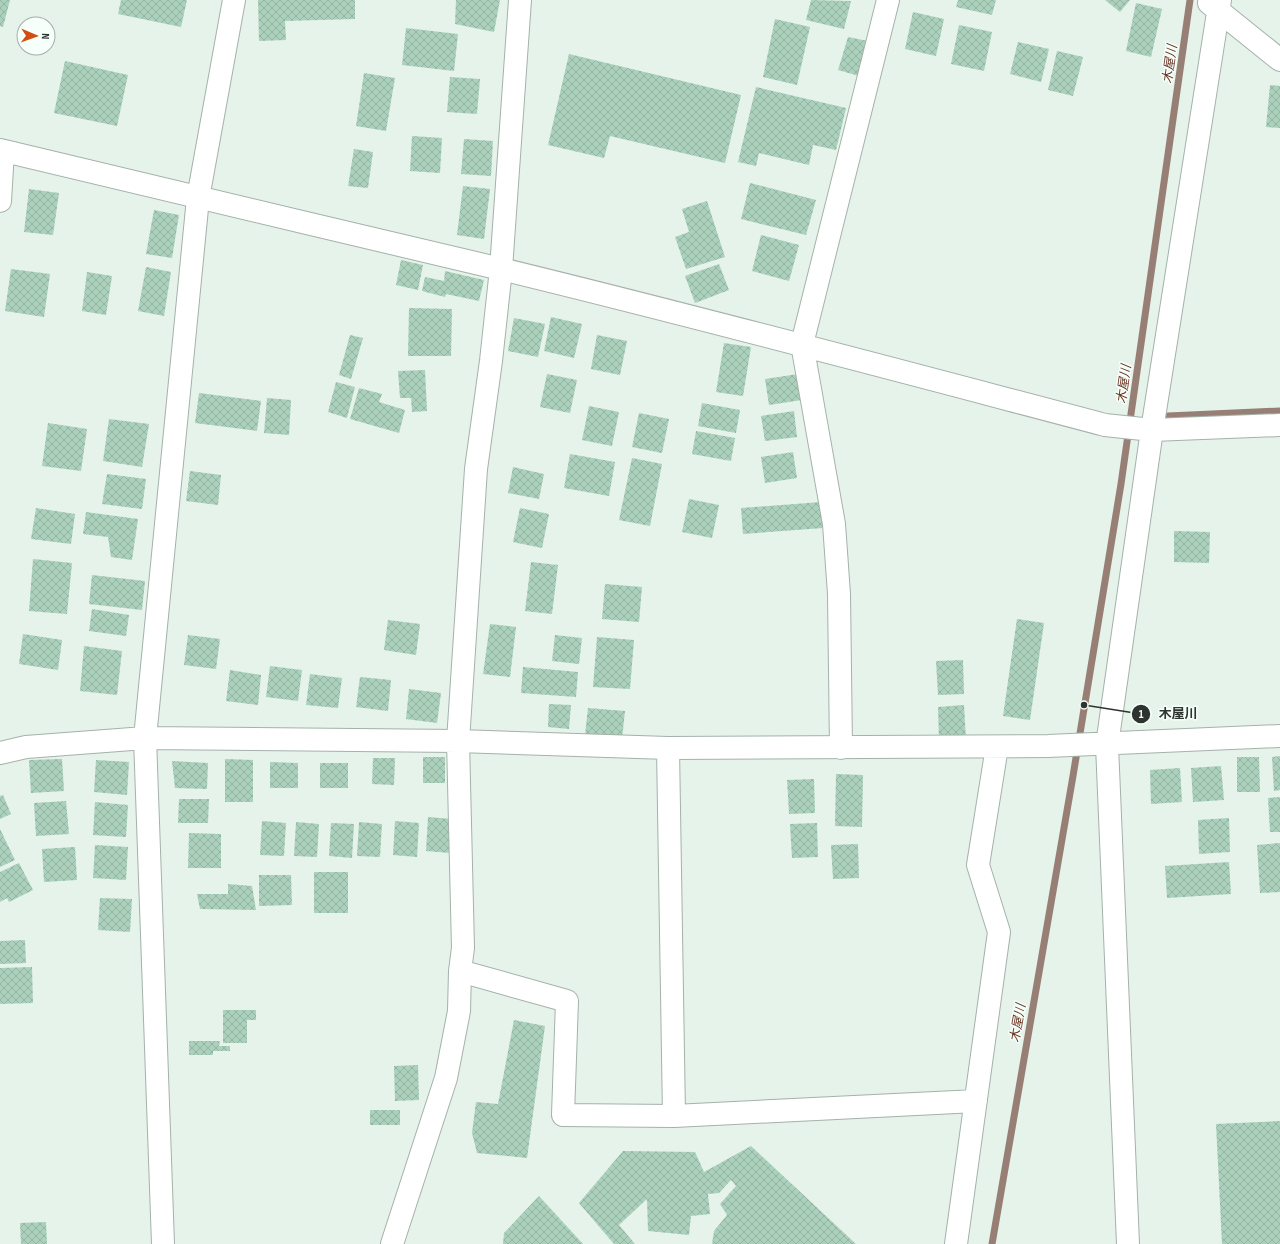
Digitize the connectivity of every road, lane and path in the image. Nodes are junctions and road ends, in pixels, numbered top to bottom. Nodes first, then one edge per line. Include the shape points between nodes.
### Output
1 (234, 0) edge
2 (520, 0) edge
3 (888, 0) edge
4 (1214, 4) edge
5 (1280, 60) edge
6 (2, 150) edge
7 (198, 198) junction
8 (0, 202) edge
9 (501, 269) junction
10 (802, 344) junction
11 (1280, 425) edge
12 (1152, 430) junction
13 (1280, 736) edge
14 (145, 738) junction
15 (458, 741) junction
16 (1107, 744) junction
17 (997, 747) junction
18 (668, 748) junction
19 (841, 748) junction
20 (0, 752) edge
21 (460, 971) junction
22 (976, 1101) junction
23 (674, 1116) junction
24 (163, 1244) edge
25 (392, 1244) edge
26 (956, 1244) edge
27 (1128, 1244) edge

1 - 7 street
2 - 9 street
3 - 10 street
4 - 5 street
4 - 12 street
6 - 7 street
6 - 8 street
7 - 9 street
7 - 14 street
9 - 10 street
9 - 15 street via 476,469
10 - 12 street via 1105,425
10 - 19 street via 834,524 839,594
11 - 12 street
12 - 16 street
13 - 16 street
14 - 15 street
14 - 20 street via 26,747
14 - 24 street
15 - 18 street
15 - 21 street via 463,948
16 - 17 street
16 - 27 street
17 - 19 street
17 - 22 street via 978,865 999,932
18 - 19 street
18 - 23 street
21 - 23 street via 567,1001 563,1115
21 - 25 street via 459,1011 446,1078
22 - 23 street
22 - 26 street

